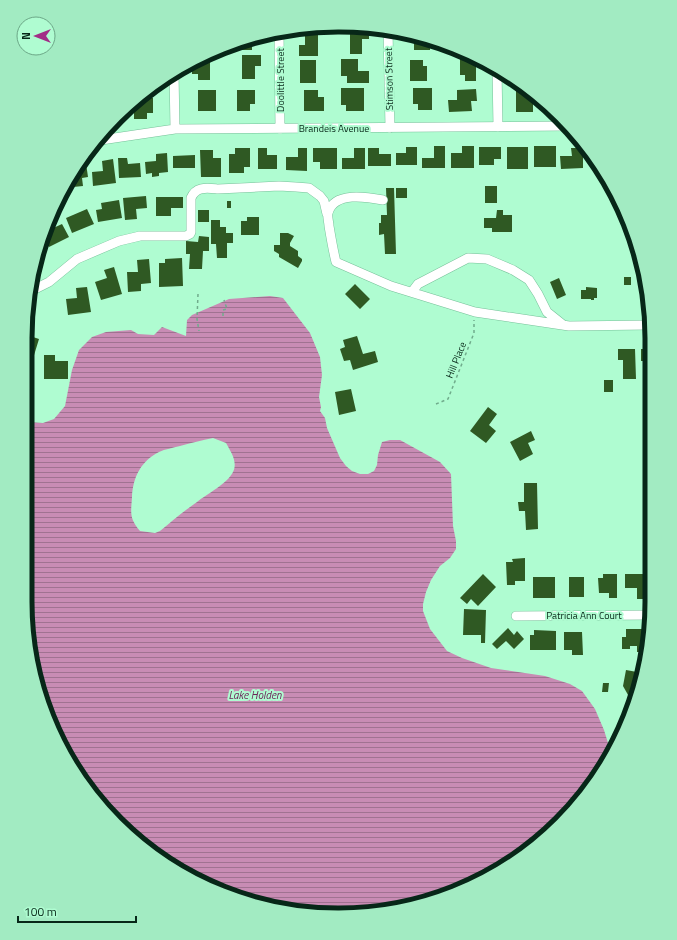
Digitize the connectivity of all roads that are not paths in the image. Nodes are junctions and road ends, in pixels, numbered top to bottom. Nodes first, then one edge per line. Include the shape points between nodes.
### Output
1 (388, 36) edge
2 (279, 38) edge
3 (497, 76) edge
4 (174, 80) edge
5 (559, 126) edge
6 (498, 127) junction
7 (390, 128) junction
8 (280, 129) junction
9 (175, 130) junction
10 (105, 139) edge
11 (383, 200) dead end
12 (328, 214) junction
13 (37, 288) edge
14 (412, 292) junction
15 (563, 325) junction
16 (644, 325) edge
17 (644, 615) edge
18 (516, 616) dead end

1 - 7 street, Stimson Street
2 - 8 street, Doolittle Street
3 - 6 street
4 - 9 street
5 - 6 street, Brandeis Avenue
6 - 7 street, Brandeis Avenue
7 - 8 street, Brandeis Avenue
8 - 9 street, Brandeis Avenue
9 - 10 street, Brandeis Avenue
11 - 12 street via 348,197 334,203
12 - 13 street via 320,196 309,188 279,186 198,189 191,198 190,234 140,236 119,241 77,258 49,282
12 - 14 street via 336,262 391,286
14 - 15 street via 475,312
14 - 15 street via 418,284 468,258 488,259 529,280 547,312
15 - 16 street
17 - 18 street, Patricia Ann Court

